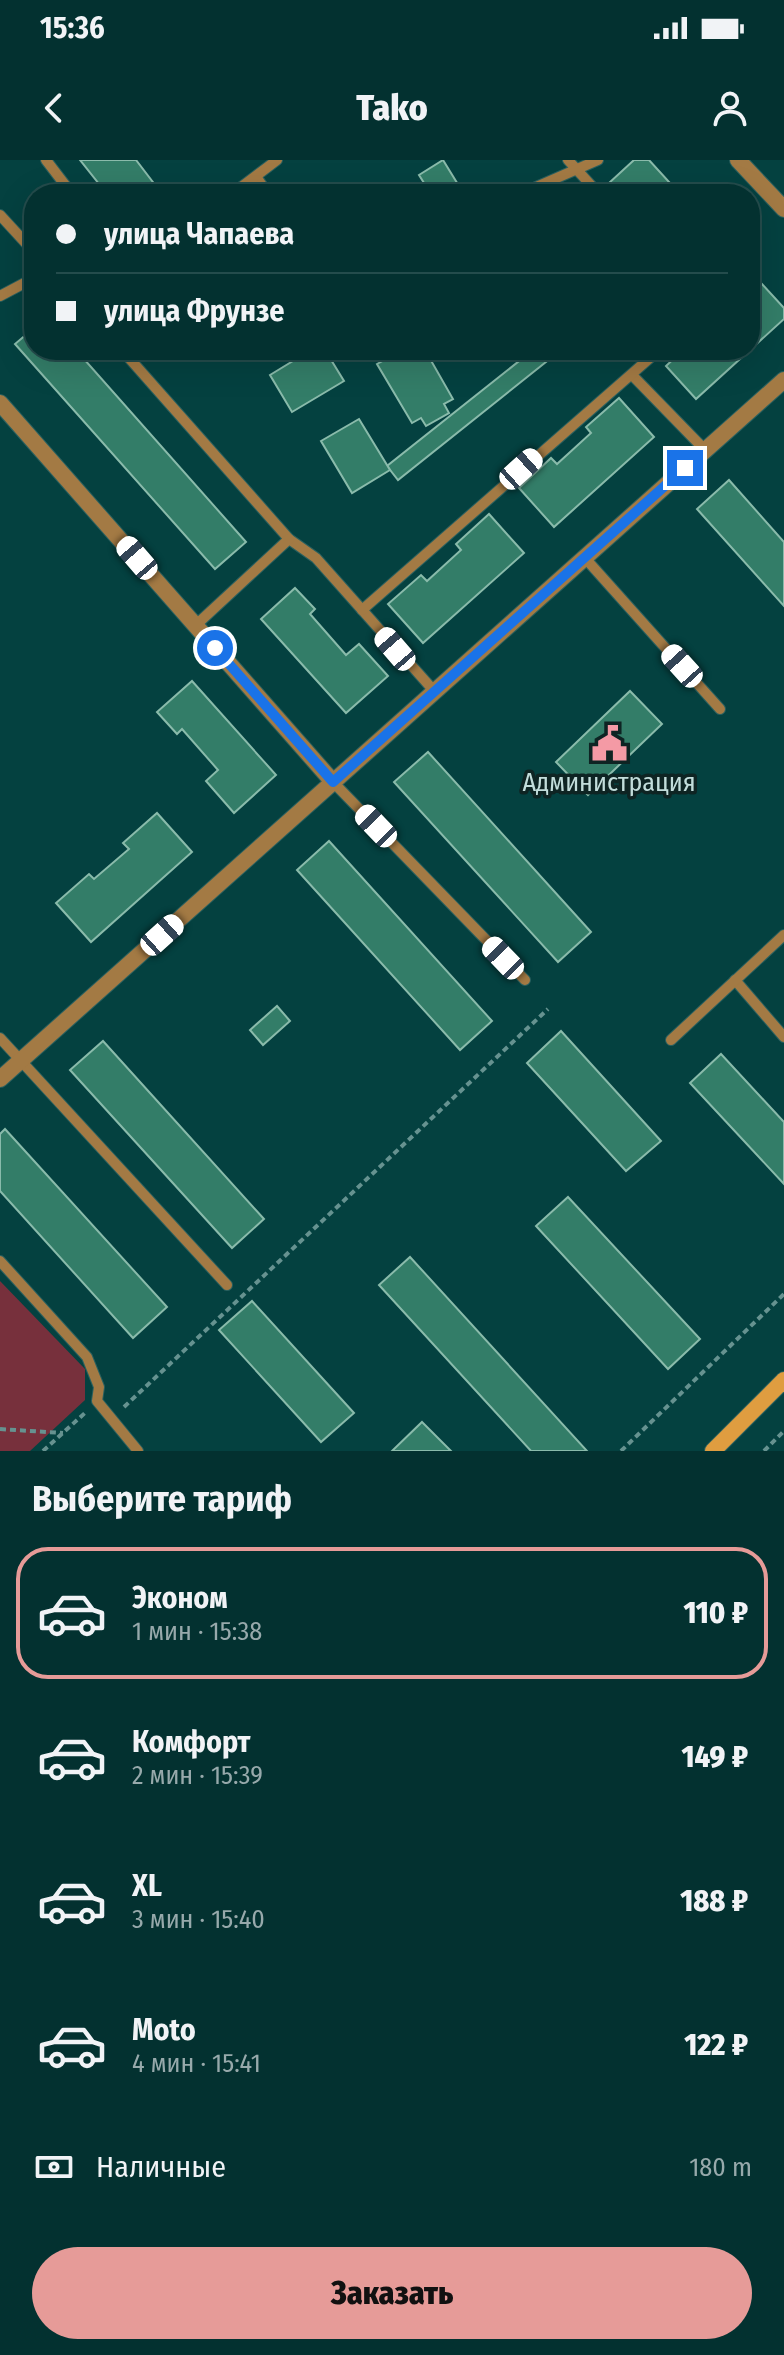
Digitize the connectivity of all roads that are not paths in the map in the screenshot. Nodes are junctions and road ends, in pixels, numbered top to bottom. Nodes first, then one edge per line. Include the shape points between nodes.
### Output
1 (46, 160) edge
2 (277, 160) edge
3 (598, 160) edge
4 (738, 160) edge
5 (572, 164) edge
6 (257, 178) junction
7 (64, 184) edge
8 (248, 184) edge
9 (261, 184) edge
10 (537, 184) edge
11 (590, 184) edge
12 (784, 209) edge
13 (0, 215) edge
14 (24, 241) edge
15 (24, 283) edge
16 (0, 296) edge
17 (131, 360) edge
18 (648, 360) edge
19 (632, 375) junction
20 (784, 380) edge
21 (0, 403) edge
22 (705, 450) junction
23 (289, 539) junction
24 (585, 558) junction
25 (362, 610) junction
26 (196, 625) junction
27 (435, 692) junction
28 (720, 709) dead end
29 (333, 782) junction
30 (784, 935) edge
31 (525, 980) dead end
32 (735, 980) junction
33 (784, 1037) edge
34 (0, 1038) edge
35 (671, 1040) dead end
36 (20, 1061) junction
37 (0, 1079) edge
38 (0, 1261) edge
39 (227, 1285) dead end
40 (784, 1380) edge
41 (138, 1451) edge
42 (713, 1451) edge

1 - 7 lane
2 - 6 lane
3 - 5 lane
4 - 12 street
5 - 10 lane
5 - 11 lane
6 - 8 lane
6 - 9 lane
13 - 14 lane
15 - 16 lane
17 - 23 lane
18 - 19 lane
19 - 22 lane
19 - 25 lane
20 - 22 street
21 - 26 street
22 - 24 street
23 - 25 lane via 316,558
23 - 26 lane
24 - 27 street
24 - 28 lane
25 - 27 lane
26 - 29 street
27 - 29 street
29 - 31 lane
29 - 36 street
30 - 32 lane
32 - 33 lane
32 - 35 lane
34 - 36 lane
36 - 37 street
36 - 39 lane
38 - 41 lane via 87,1357 99,1387 97,1401
40 - 42 main road

